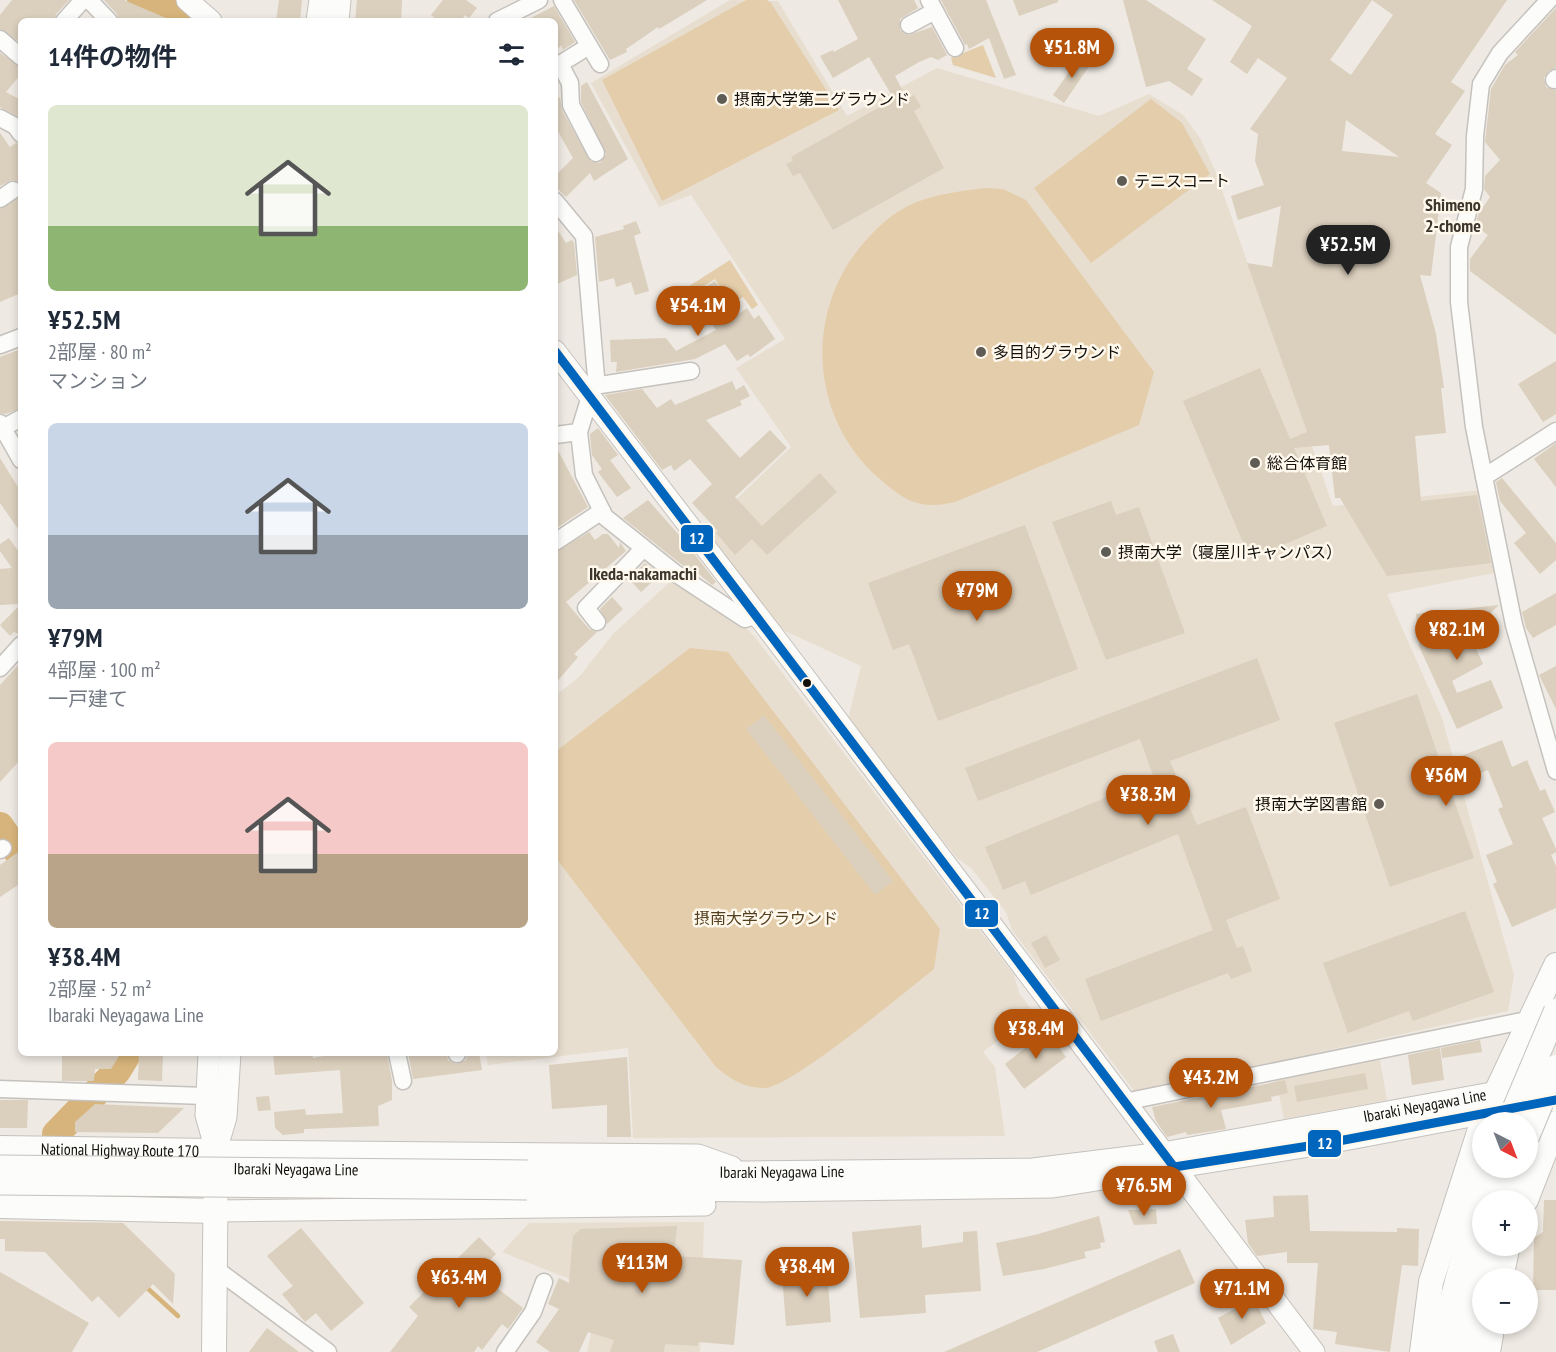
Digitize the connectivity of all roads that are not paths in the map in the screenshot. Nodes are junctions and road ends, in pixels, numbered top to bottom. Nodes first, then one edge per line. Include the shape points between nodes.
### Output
1 (83, 0) edge
2 (89, 0) edge
3 (187, 0) edge
4 (320, 0) edge
5 (340, 0) edge
6 (539, 0) edge
7 (562, 0) edge
8 (1549, 0) edge
9 (932, 5) edge
10 (67, 18) edge
11 (106, 18) edge
12 (208, 18) edge
13 (317, 18) edge
14 (338, 18) edge
15 (503, 18) edge
16 (909, 25) dead end
17 (0, 39) edge
18 (589, 46) junction
19 (955, 48) dead end
20 (18, 54) edge
21 (600, 64) dead end
22 (0, 118) edge
23 (18, 130) edge
24 (596, 153) dead end
25 (558, 205) edge
26 (18, 338) edge
27 (0, 345) edge
28 (558, 354) edge
29 (691, 371) dead end
30 (592, 393) junction
31 (18, 419) edge
32 (1, 426) edge
33 (1556, 431) edge
34 (579, 432) junction
35 (558, 435) edge
36 (18, 455) edge
37 (1484, 477) junction
38 (598, 514) junction
39 (558, 540) edge
40 (641, 552) junction
41 (758, 615) junction
42 (597, 622) dead end
43 (18, 648) edge
44 (0, 668) edge
45 (1556, 771) edge
46 (1556, 965) edge
47 (1556, 1011) edge
48 (1532, 1019) junction
49 (209, 1056) edge
50 (230, 1056) edge
51 (399, 1056) edge
52 (1556, 1067) edge
53 (1556, 1081) edge
54 (403, 1082) dead end
55 (0, 1089) edge
56 (1498, 1092) junction
57 (205, 1096) junction
58 (1556, 1100) edge
59 (1124, 1102) junction
60 (1487, 1112) edge
61 (1512, 1112) edge
62 (1513, 1112) edge
63 (1537, 1112) edge
64 (1472, 1122) edge
65 (1556, 1123) edge
66 (0, 1148) edge
67 (216, 1151) junction
68 (1472, 1154) edge
69 (1169, 1160) junction
70 (0, 1166) edge
71 (748, 1172) junction
72 (1488, 1178) edge
73 (527, 1180) junction
74 (0, 1184) edge
75 (1530, 1190) edge
76 (764, 1191) junction
77 (0, 1206) edge
78 (216, 1211) junction
79 (1486, 1256) edge
80 (216, 1269) junction
81 (544, 1282) dead end
82 (1491, 1334) edge
83 (214, 1352) edge
84 (328, 1352) edge
85 (505, 1352) edge
86 (1314, 1352) edge
87 (1422, 1352) edge
88 (1441, 1352) edge
89 (1464, 1352) edge
90 (1488, 1352) edge

1 - 10 street
2 - 11 street
3 - 12 main road
4 - 13 main road
5 - 14 main road
6 - 15 street
7 - 18 street
8 - 37 street via 1500,53 1481,84 1474,189 1459,247 1459,302
9 - 16 street
9 - 19 street
17 - 20 street
18 - 21 street
18 - 24 street via 560,64 570,83 571,105
22 - 23 street
25 - 30 street via 584,236 596,377
26 - 27 street
28 - 30 main road
29 - 30 street
30 - 34 street
30 - 41 main road
31 - 32 street
32 - 36 street
33 - 37 street
34 - 35 street
34 - 38 street via 584,475
37 - 45 street via 1514,625
38 - 39 street
38 - 40 street
40 - 41 street via 745,619
40 - 42 street via 586,608
41 - 59 main road
43 - 44 street
46 - 48 highway
47 - 62 highway, bridge
48 - 56 highway
48 - 59 street
49 - 57 main road
50 - 67 main road via 226,1117
51 - 54 street
52 - 63 highway, bridge
53 - 56 main road, Ibaraki Neyagawa Line
55 - 57 street
56 - 60 highway
56 - 69 main road, Ibaraki Neyagawa Line
57 - 67 main road
58 - 61 main road, Ibaraki Neyagawa Line
59 - 69 main road
64 - 69 main road, Ibaraki Neyagawa Line via 1328,1143
65 - 75 highway
66 - 67 highway, National Highway Route 170
67 - 71 main road via 698,1155
67 - 78 highway, National Highway Route 170
68 - 87 highway via 1431,1282
69 - 71 main road, Ibaraki Neyagawa Line via 1033,1169
69 - 76 main road, Ibaraki Neyagawa Line via 1053,1187
69 - 86 main road
70 - 73 main road, Ibaraki Neyagawa Line, bridge
71 - 73 main road, Ibaraki Neyagawa Line
72 - 88 highway via 1470,1228
73 - 74 main road, Ibaraki Neyagawa Line, bridge
73 - 76 main road, Ibaraki Neyagawa Line
76 - 78 main road via 717,1205
77 - 78 highway
78 - 80 highway, National Highway Route 170
79 - 89 highway
80 - 83 highway, National Highway Route 170
80 - 84 street
81 - 85 street via 533,1312
82 - 90 highway

